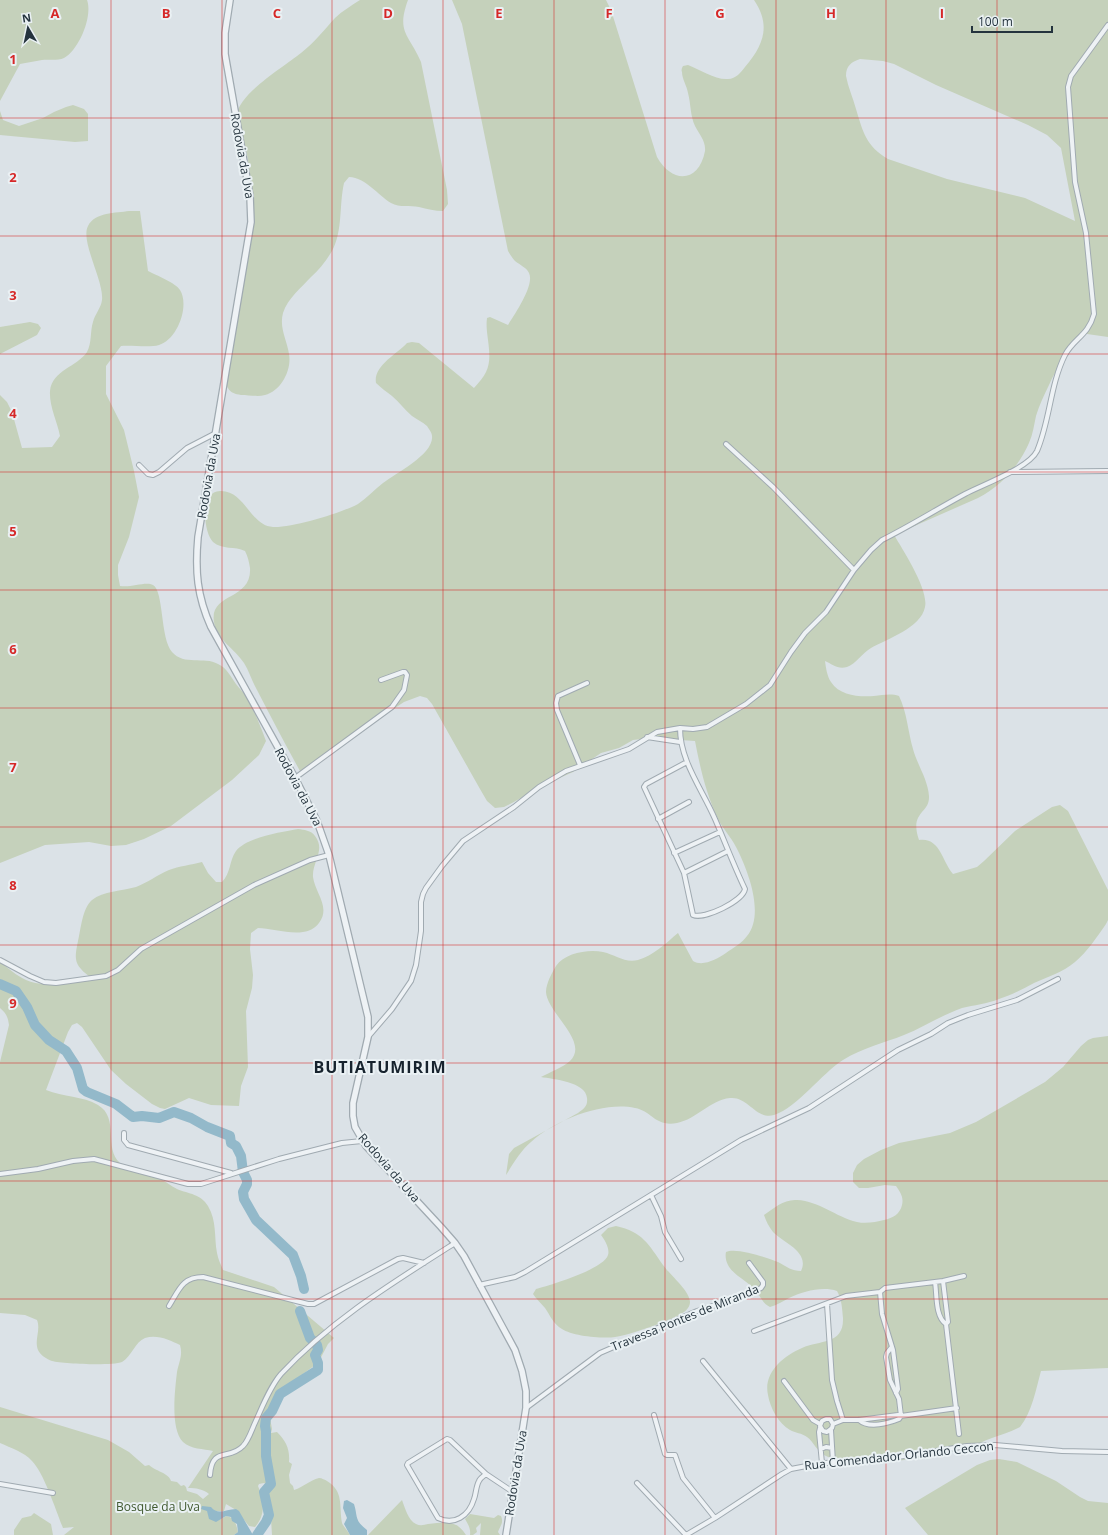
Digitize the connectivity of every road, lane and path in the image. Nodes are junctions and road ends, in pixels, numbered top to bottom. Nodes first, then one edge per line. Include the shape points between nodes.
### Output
1 (230, 0) edge
2 (1108, 25) edge
3 (216, 433) junction
4 (726, 444) dead end
5 (139, 465) dead end
6 (1108, 471) edge
7 (1010, 472) junction
8 (854, 570) junction
9 (381, 680) dead end
10 (587, 683) dead end
11 (680, 728) junction
12 (646, 737) junction
13 (680, 742) junction
14 (687, 762) junction
15 (580, 765) junction
16 (295, 778) junction
17 (689, 802) dead end
18 (658, 819) junction
19 (720, 832) junction
20 (728, 851) junction
21 (674, 853) junction
22 (329, 855) junction
23 (684, 873) junction
24 (0, 960) edge
25 (1058, 979) dead end
26 (368, 1037) junction
27 (124, 1134) dead end
28 (362, 1140) junction
29 (232, 1173) junction
30 (0, 1174) edge
31 (651, 1195) junction
32 (455, 1243) junction
33 (681, 1259) dead end
34 (424, 1263) junction
35 (749, 1263) dead end
36 (964, 1276) dead end
37 (943, 1281) junction
38 (935, 1282) junction
39 (479, 1285) junction
40 (880, 1292) junction
41 (827, 1304) junction
42 (169, 1306) dead end
43 (946, 1324) junction
44 (754, 1332) dead end
45 (891, 1348) junction
46 (703, 1361) dead end
47 (784, 1381) dead end
48 (896, 1393) junction
49 (526, 1408) junction
50 (956, 1408) junction
51 (654, 1415) dead end
52 (901, 1416) junction
53 (843, 1420) junction
54 (859, 1420) junction
55 (833, 1424) junction
56 (820, 1426) junction
57 (831, 1430) junction
58 (959, 1434) dead end
59 (832, 1448) junction
60 (821, 1449) junction
61 (1108, 1452) edge
62 (822, 1462) junction
63 (833, 1462) junction
64 (791, 1470) junction
65 (486, 1474) junction
66 (210, 1475) dead end
67 (637, 1483) dead end
68 (0, 1484) edge
69 (514, 1492) junction
70 (53, 1493) dead end
71 (716, 1518) junction
72 (506, 1535) edge
73 (686, 1535) edge

1 - 3 street, Rodovia da Uva via 225,54 250,196 251,222
2 - 7 street via 1071,76 1068,87 1076,182 1086,233 1094,314 1088,329 1065,354 1036,453 1028,462
3 - 5 street via 187,448 153,475 148,474
3 - 16 street, Rodovia da Uva via 198,543 197,578 200,597 211,627
4 - 8 street via 773,487
6 - 7 street
7 - 8 street via 964,494 882,540
8 - 11 street via 826,612 800,640 770,684 746,704 712,725 693,729
9 - 16 street via 403,672 407,675 404,690 392,707
10 - 15 street via 558,696 556,702 556,710
11 - 12 street via 657,732
11 - 13 street
12 - 13 street
12 - 15 street via 629,749
13 - 14 street
14 - 18 street via 644,787
14 - 19 street
15 - 26 street via 553,778 510,810 470,835 442,866 423,894 422,931 415,972 392,1009
16 - 22 street, Rodovia da Uva via 317,821
17 - 18 street
18 - 21 street
19 - 20 street
19 - 21 street
20 - 23 street
20 - 23 street via 744,893 724,907 706,914 693,915
21 - 23 street
22 - 24 street via 305,862 254,885 141,949 118,970 106,976 56,983 44,982
22 - 26 street, Rodovia da Uva via 366,1006
25 - 31 street via 1017,1000 948,1024 875,1064 809,1108 740,1140
26 - 28 street, Rodovia da Uva via 353,1112 355,1126
27 - 29 street via 124,1140 128,1145
28 - 29 street via 278,1159
28 - 32 street, Rodovia da Uva
29 - 30 street via 201,1184 188,1184 94,1159 73,1160 38,1170
31 - 33 street via 665,1232
31 - 39 street via 515,1277
32 - 34 street
32 - 39 street, Rodovia da Uva
34 - 42 street via 398,1259 314,1304 196,1277 182,1285
34 - 66 street via 346,1315 280,1375 266,1397 243,1447 214,1460
35 - 49 street, Travessa Pontes de Miranda via 763,1282 761,1288 697,1311 600,1353
36 - 37 street
37 - 38 street
37 - 43 street via 948,1322
38 - 40 street via 885,1288
38 - 43 street via 939,1313
39 - 49 street, Rodovia da Uva via 519,1361 526,1391
40 - 41 street via 846,1296
40 - 45 street via 882,1314
41 - 44 street
41 - 53 street via 832,1380
43 - 50 street
45 - 48 street via 898,1389
45 - 48 street via 886,1357 890,1380
46 - 64 street
47 - 56 street
48 - 52 street
49 - 69 street, Rodovia da Uva
50 - 52 street
50 - 58 street
51 - 71 street via 665,1454 675,1455 683,1478
52 - 54 street
52 - 54 street via 882,1424 862,1423
53 - 54 street
53 - 55 street
55 - 56 street via 828,1419 822,1420
55 - 57 street
56 - 57 street via 825,1432
56 - 60 street
57 - 59 street
59 - 60 street
59 - 63 street
60 - 62 street
61 - 63 street, Rua Comendador Orlando Ceccon via 1062,1451 995,1444 866,1462
62 - 63 street, Rua Comendador Orlando Ceccon
62 - 64 street, Rua Comendador Orlando Ceccon
64 - 71 street, Rua Comendador Orlando Ceccon
65 - 65 street via 447,1439 407,1465 438,1518 445,1521 461,1518 470,1509 479,1480
65 - 69 street
67 - 73 street
68 - 70 street
69 - 72 street, Rodovia da Uva
71 - 73 street, Rua Comendador Orlando Ceccon

